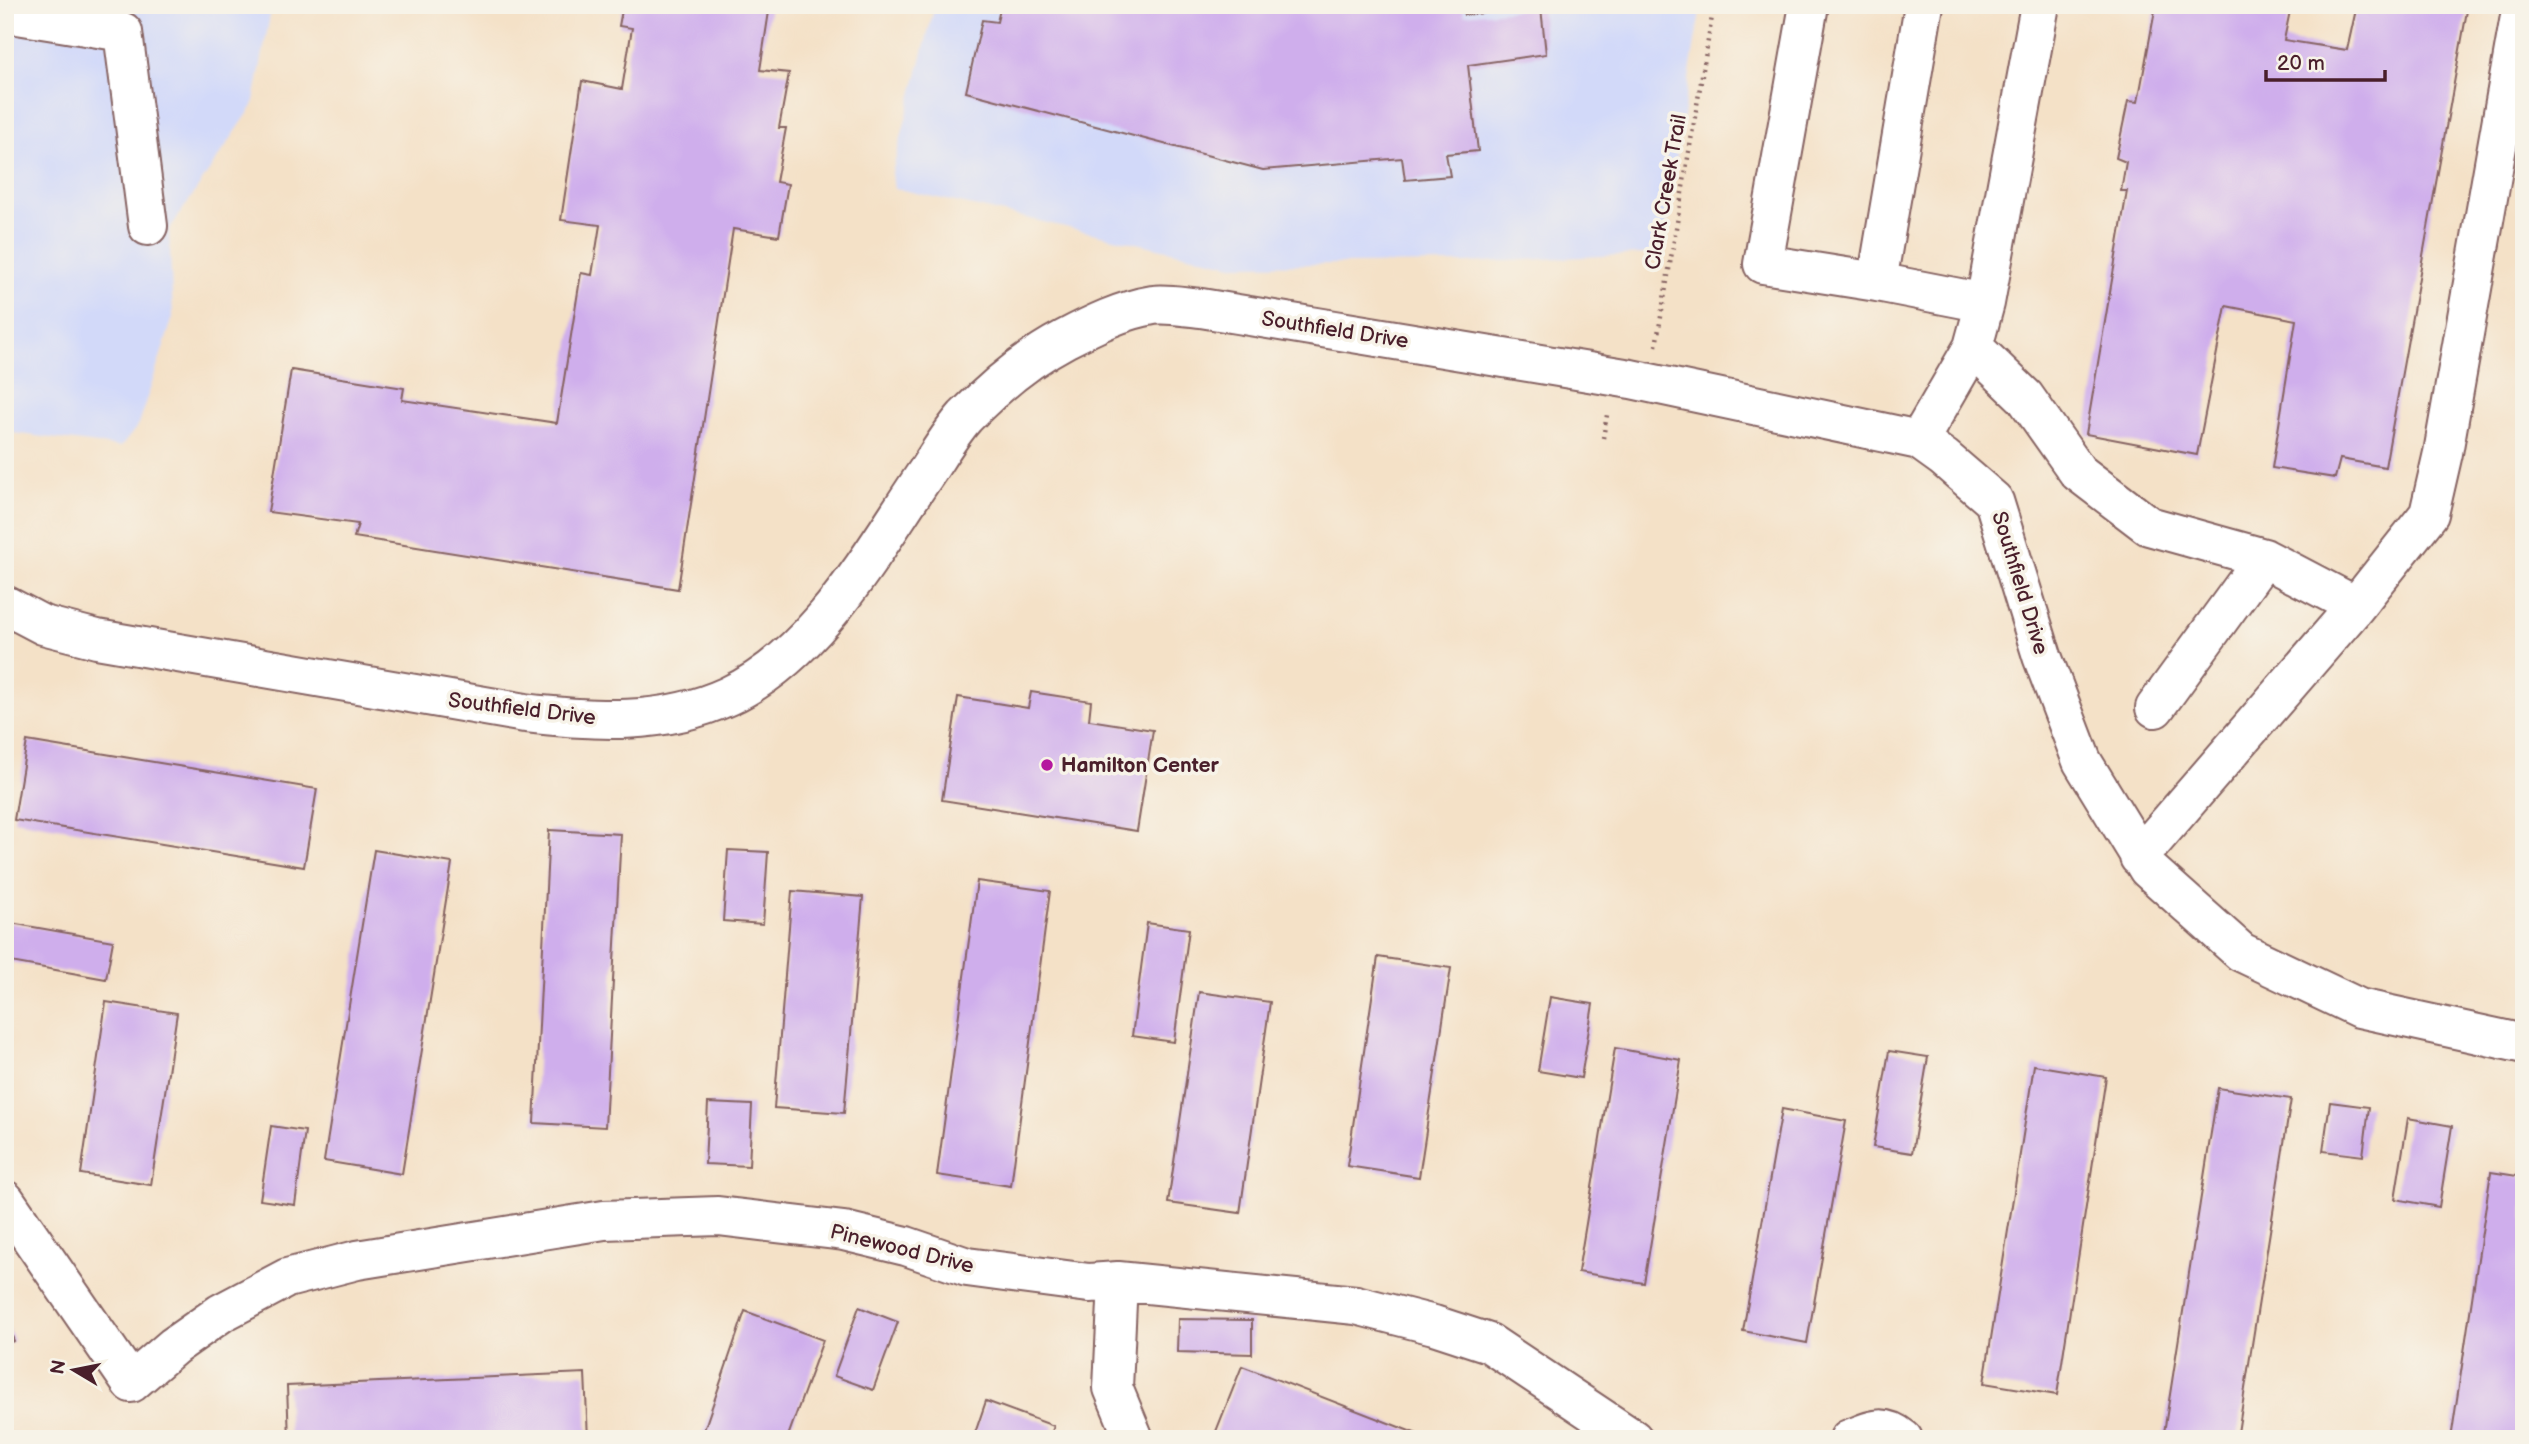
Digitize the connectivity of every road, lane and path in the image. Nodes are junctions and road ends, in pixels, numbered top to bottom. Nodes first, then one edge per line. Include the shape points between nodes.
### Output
1 (1714, 5) edge
2 (1809, 5) edge
3 (1924, 5) edge
4 (2040, 5) edge
5 (2522, 5) edge
6 (5, 13) edge
7 (148, 226) dead end
8 (1877, 282) junction
9 (1985, 303) junction
10 (1644, 344) dead end
11 (1973, 347) junction
12 (1919, 440) junction
13 (2264, 558) junction
14 (5, 606) edge
15 (2356, 606) junction
16 (2155, 708) dead end
17 (2139, 857) junction
18 (2524, 1044) edge
19 (5, 1200) edge
20 (1118, 1281) junction
21 (1134, 1439) edge
22 (1633, 1439) edge
23 (1849, 1439) edge
24 (1903, 1439) edge

1 - 10 path, Clark Creek Trail via 1657,346
2 - 8 street via 1763,264
3 - 8 street
4 - 9 street
5 - 15 street via 2429,514
6 - 7 street via 123,32
8 - 9 street
9 - 11 street
11 - 12 street
11 - 13 street via 2025,397 2078,472 2150,526
12 - 14 street, Southfield Drive via 1631,379 1201,308 1154,305 1099,321 1009,374 964,419 842,595 800,646 728,696 686,711 600,720 525,713 97,639 43,625
12 - 17 street, Southfield Drive via 1994,501 2042,656 2082,761
13 - 15 street
13 - 16 street
15 - 17 street
17 - 18 street, Southfield Drive via 2241,952 2358,1008
19 - 20 street, Pinewood Drive via 131,1382 221,1314 287,1278 357,1260 604,1220 718,1216 832,1229 906,1246 967,1268 1089,1283
20 - 21 street via 1113,1388
20 - 22 street, Pinewood Drive via 1356,1305 1434,1325 1489,1343
23 - 24 street via 1880,1428

